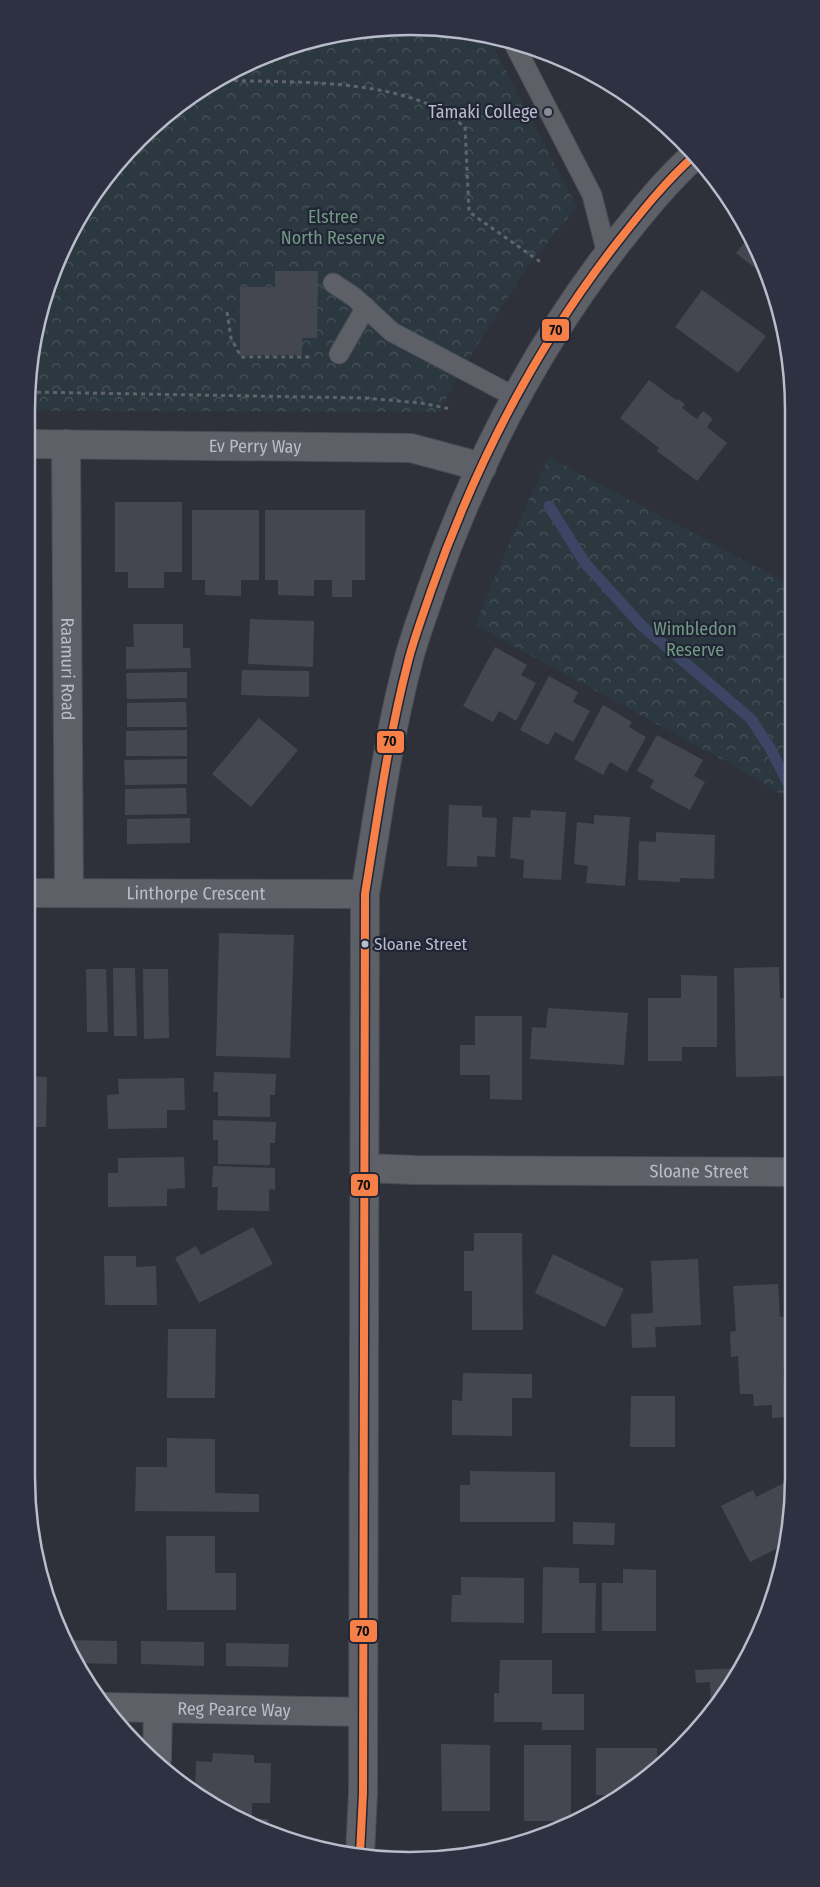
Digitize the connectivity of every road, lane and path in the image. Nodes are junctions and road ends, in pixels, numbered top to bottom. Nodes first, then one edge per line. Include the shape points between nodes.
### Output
1 (518, 51) edge
2 (231, 81) edge
3 (690, 160) edge
4 (607, 254) junction
5 (542, 263) dead end
6 (333, 283) dead end
7 (366, 307) junction
8 (227, 312) dead end
9 (340, 352) joint
10 (36, 392) edge
11 (515, 398) junction
12 (451, 408) dead end
13 (35, 444) edge
14 (66, 444) junction
15 (482, 467) junction
16 (35, 892) edge
17 (69, 893) junction
18 (365, 894) junction
19 (365, 1168) junction
20 (785, 1172) edge
21 (114, 1707) edge
22 (158, 1708) junction
23 (362, 1712) junction
24 (157, 1753) edge
25 (360, 1849) edge

1 - 4 lane via 592,195
2 - 5 path via 363,88 408,97 435,107 465,127 469,212
3 - 4 street via 649,202
4 - 11 street via 559,323
6 - 7 lane
7 - 9 lane
7 - 11 lane via 392,332
8 - 9 path via 231,338 241,358 308,358
10 - 12 path via 365,398
11 - 15 street
13 - 14 street, Ev Perry Way
14 - 15 street, Ev Perry Way via 411,448
14 - 17 street, Raamuri Road
15 - 18 street via 444,555 408,659 384,770
16 - 17 street, Linthorpe Crescent
17 - 18 street, Linthorpe Crescent
18 - 19 street
19 - 20 street, Sloane Street
19 - 23 street
21 - 22 street, Reg Pearce Way
22 - 23 street, Reg Pearce Way
22 - 24 street
23 - 25 street

